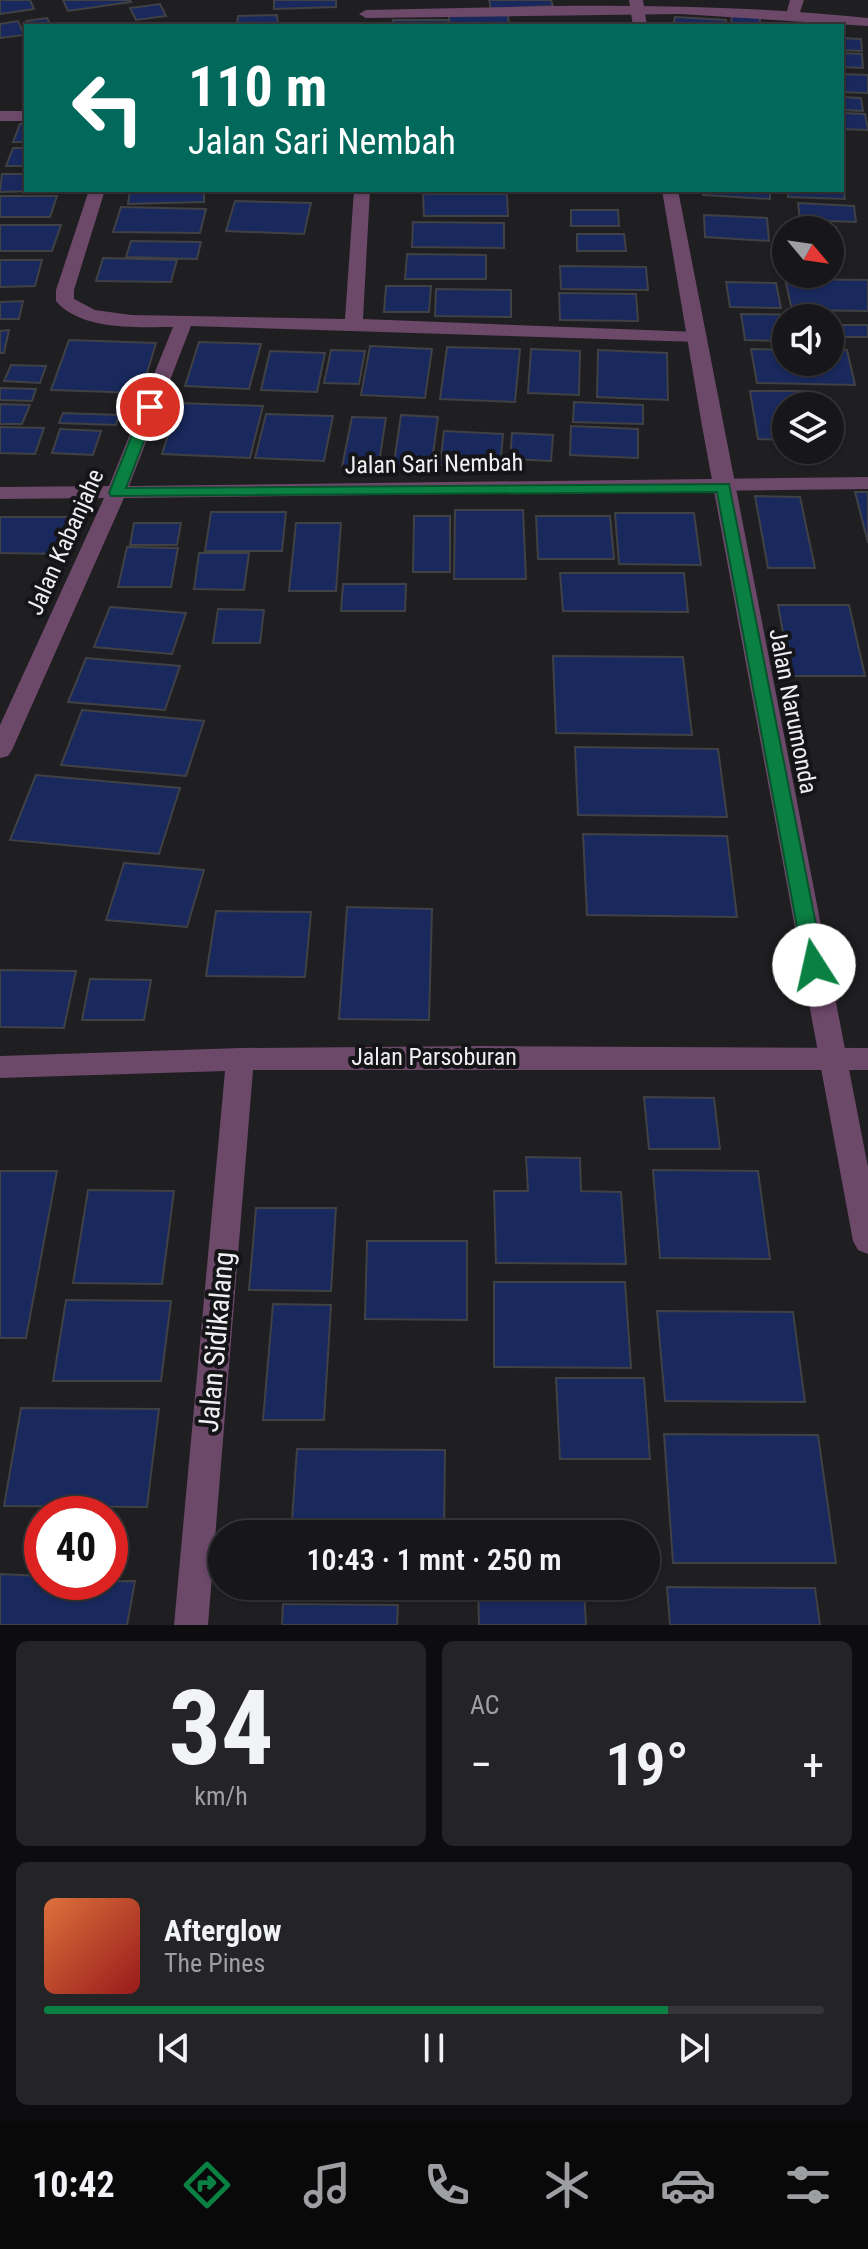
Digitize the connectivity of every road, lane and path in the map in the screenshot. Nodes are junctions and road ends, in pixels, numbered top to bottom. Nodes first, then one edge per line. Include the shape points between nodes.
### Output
1 (636, 4) edge
2 (795, 7) edge
3 (365, 13) edge
4 (868, 22) edge
5 (640, 24) edge
6 (0, 116) edge
7 (24, 116) edge
8 (96, 192) edge
9 (362, 192) edge
10 (670, 192) edge
11 (184, 321) junction
12 (354, 323) junction
13 (698, 337) junction
14 (868, 483) edge
15 (723, 487) junction
16 (0, 493) edge
17 (116, 493) junction
18 (0, 750) edge
19 (240, 1059) junction
20 (831, 1059) junction
21 (868, 1059) edge
22 (0, 1067) edge
23 (868, 1241) edge
24 (191, 1625) edge

1 - 2 street
1 - 3 street
1 - 5 street
2 - 4 street
6 - 7 street
8 - 11 street via 65,301 82,314
9 - 12 street
10 - 13 street, Jalan Narumonda
11 - 12 street
11 - 17 street, Jalan Kabanjahe
12 - 13 street
13 - 15 street, Jalan Narumonda
14 - 15 street, Jalan Sari Nembah
15 - 17 street, Jalan Sari Nembah
15 - 20 street, Jalan Narumonda
16 - 17 street, Jalan Sari Nembah
17 - 18 street, Jalan Kabanjahe
19 - 20 street, Jalan Parsoburan
19 - 22 street, Jalan Parsoburan
19 - 24 street, Jalan Sidikalang
20 - 21 street, Jalan Parsoburan
20 - 23 street, Jalan Narumonda

